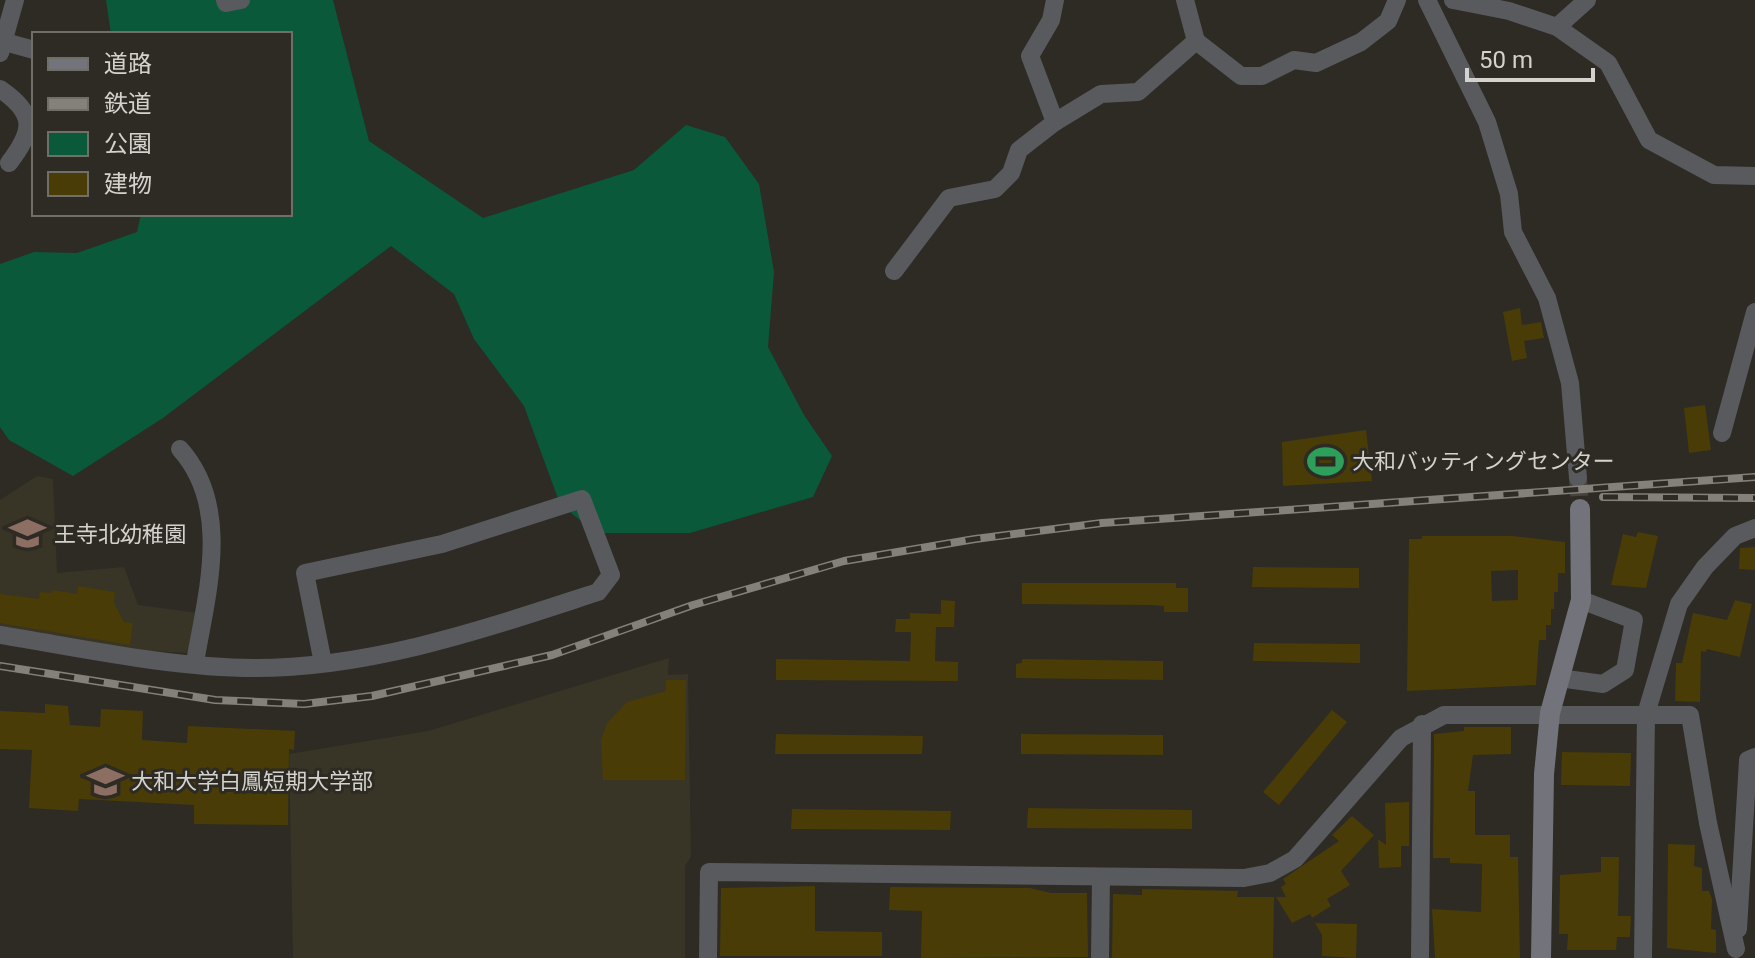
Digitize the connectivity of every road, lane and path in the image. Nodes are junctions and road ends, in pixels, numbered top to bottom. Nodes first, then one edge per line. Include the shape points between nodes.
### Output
1 (15, 0) edge
2 (225, 0) edge
3 (241, 0) edge
4 (1055, 0) edge
5 (1185, 0) edge
6 (1397, 0) edge
7 (1427, 0) edge
8 (1453, 0) edge
9 (1587, 0) edge
10 (1557, 27) junction
11 (1196, 41) junction
12 (3, 47) edge
13 (32, 50) edge
14 (0, 89) edge
15 (1055, 122) junction
16 (9, 163) dead end
17 (1755, 176) edge
18 (894, 271) dead end
19 (1755, 312) edge
20 (1722, 433) dead end
21 (180, 449) dead end
22 (1578, 478) tunnel mouth
23 (1580, 509) tunnel mouth
24 (1755, 528) edge
25 (1581, 600) junction
26 (0, 635) edge
27 (195, 662) junction
28 (323, 663) junction
29 (1559, 678) junction
30 (1550, 713) junction
31 (1646, 714) junction
32 (1422, 724) junction
33 (1755, 757) edge
34 (1750, 846) edge
35 (1101, 878) junction
36 (1736, 953) edge
37 (708, 958) edge
38 (1100, 958) edge
39 (1420, 958) edge
40 (1541, 958) edge
41 (1643, 958) edge

1 - 12 street
2 - 3 street
4 - 15 street via 1051,20 1030,56
5 - 11 street
6 - 11 street via 1388,21 1361,42 1316,63 1294,60 1262,76 1241,76
7 - 22 street via 1487,122 1509,194 1513,232 1547,298 1570,383
8 - 10 street
9 - 10 street
10 - 17 street via 1608,63 1649,140 1714,175
11 - 15 street via 1138,92 1101,94
12 - 13 street
14 - 16 street via 28,119 28,132
15 - 18 street via 1019,150 1011,173 995,189 949,198
19 - 20 street
21 - 27 street via 204,482 209,504 211,556
23 - 25 street
24 - 31 street via 1735,536 1679,604
25 - 29 street
25 - 29 street via 1634,620 1625,670 1603,684
26 - 27 street
27 - 28 street via 252,668
28 - 28 street via 441,641 598,592 611,575 582,499 442,544 305,573
29 - 30 street
30 - 31 street
30 - 32 street via 1460,712
30 - 40 street
31 - 36 street via 1690,715
31 - 41 street
32 - 35 street via 1401,738 1311,844 1270,873 1244,878
32 - 39 street
33 - 34 street via 1748,760
34 - 36 street
35 - 37 street via 709,872
35 - 38 street

